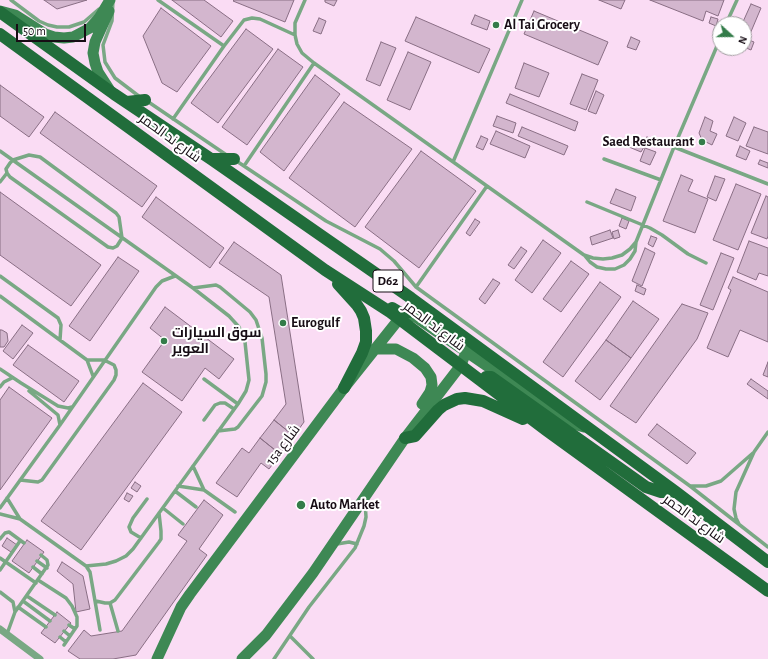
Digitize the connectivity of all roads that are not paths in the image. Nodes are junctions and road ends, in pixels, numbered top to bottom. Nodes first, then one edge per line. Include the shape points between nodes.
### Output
1 (11, 0) edge
2 (111, 0) edge
3 (158, 0) edge
4 (305, 0) edge
5 (522, 0) edge
6 (737, 0) edge
7 (0, 11) edge
8 (730, 16) edge
9 (0, 34) edge
10 (294, 35) junction
11 (224, 46) junction
12 (713, 56) edge
13 (314, 63) junction
14 (114, 94) junction
15 (145, 100) junction
16 (126, 102) junction
17 (173, 119) junction
18 (674, 147) junction
19 (0, 151) edge
20 (211, 159) junction
21 (604, 159) dead end
22 (13, 160) junction
23 (453, 162) junction
24 (239, 163) junction
25 (7, 173) junction
26 (661, 180) junction
27 (0, 182) edge
28 (768, 184) edge
29 (487, 186) junction
30 (587, 202) dead end
31 (643, 224) junction
32 (268, 227) junction
33 (122, 238) junction
34 (636, 242) junction
35 (584, 255) junction
36 (706, 263) dead end
37 (325, 270) junction
38 (0, 276) edge
39 (175, 276) junction
40 (193, 288) junction
41 (414, 292) junction
42 (0, 296) edge
43 (399, 319) junction
44 (466, 338) junction
45 (60, 340) junction
46 (374, 349) junction
47 (466, 352) junction
48 (87, 360) junction
49 (104, 360) junction
50 (460, 365) junction
51 (0, 369) edge
52 (93, 376) junction
53 (12, 378) junction
54 (204, 379) dead end
55 (483, 382) junction
56 (21, 383) junction
57 (0, 387) edge
58 (344, 388) junction
59 (238, 404) junction
60 (72, 407) junction
61 (234, 409) junction
62 (204, 420) dead end
63 (60, 425) junction
64 (588, 428) junction
65 (546, 430) junction
66 (218, 431) junction
67 (768, 432) edge
68 (405, 438) junction
69 (754, 452) junction
70 (192, 466) junction
71 (20, 480) junction
72 (178, 486) junction
73 (690, 486) junction
74 (204, 490) junction
75 (175, 491) junction
76 (676, 492) junction
77 (364, 497) junction
78 (7, 498) junction
79 (147, 499) dead end
80 (0, 508) edge
81 (163, 508) junction
82 (196, 508) dead end
83 (235, 512) dead end
84 (159, 513) junction
85 (0, 514) edge
86 (20, 519) junction
87 (183, 524) dead end
88 (740, 525) junction
89 (141, 538) junction
90 (0, 539) edge
91 (20, 540) junction
92 (24, 543) dead end
93 (357, 544) junction
94 (16, 546) junction
95 (332, 546) junction
96 (768, 547) edge
97 (20, 549) dead end
98 (12, 552) junction
99 (16, 555) dead end
100 (41, 556) dead end
101 (0, 558) edge
102 (37, 561) dead end
103 (6, 562) junction
104 (768, 562) edge
105 (86, 566) junction
106 (33, 567) dead end
107 (47, 568) junction
108 (0, 570) edge
109 (42, 574) junction
110 (37, 581) junction
111 (0, 592) edge
112 (768, 592) edge
113 (27, 596) junction
114 (23, 601) junction
115 (96, 601) junction
116 (110, 603) junction
117 (18, 607) junction
118 (15, 612) junction
119 (55, 615) dead end
120 (50, 621) dead end
121 (69, 625) dead end
122 (46, 627) dead end
123 (0, 629) edge
124 (75, 629) junction
125 (100, 630) dead end
126 (64, 631) dead end
127 (118, 631) dead end
128 (7, 634) junction
129 (70, 636) junction
130 (290, 636) junction
131 (60, 637) dead end
132 (40, 659) edge
133 (157, 659) edge
134 (242, 659) edge
135 (274, 659) edge
136 (313, 659) edge

1 - 2 lane via 48,25 69,27 84,22
2 - 7 main road via 90,28 73,37 64,38 45,34 15,15
2 - 14 main road via 93,53 98,72
2 - 15 lane via 114,13 104,45 105,62 115,78
3 - 11 lane
4 - 10 lane via 295,23
5 - 23 lane
6 - 8 lane
7 - 14 main road, شارع ند الحمر / D62
9 - 32 main road, شارع ند الحمر / D62
10 - 11 lane via 260,19 248,18 241,23
10 - 13 lane via 302,53
11 - 17 lane
12 - 18 lane
13 - 23 lane
13 - 24 lane
14 - 16 main road, شارع ند الحمر / D62
15 - 16 main road
15 - 17 lane
16 - 20 main road, شارع ند الحمر / D62
17 - 24 lane
18 - 26 lane
18 - 28 lane
19 - 22 lane
20 - 24 main road
20 - 41 main road, شارع ند الحمر / D62
21 - 26 lane
22 - 25 lane via 8,166
22 - 33 lane
22 - 33 lane via 35,156 44,160 116,213
23 - 29 lane
24 - 41 lane via 333,226 380,249 394,261 410,282
25 - 27 lane
25 - 33 lane via 108,247 117,246
26 - 31 lane
29 - 35 lane
29 - 41 lane
30 - 31 lane
31 - 34 lane
31 - 36 lane
32 - 37 main road, شارع ند الحمر / D62
32 - 41 main road via 298,240 399,312 406,313 411,309
33 - 39 lane
34 - 35 lane via 630,249 612,258 593,258
34 - 35 lane via 635,251 630,259 615,269 597,267
37 - 43 main road, شارع ند الحمر / D62
37 - 58 main road via 357,304 366,325 364,348
38 - 45 lane via 58,318 61,325
39 - 40 lane
39 - 49 lane via 156,287
40 - 59 lane via 235,321 243,335 249,380
40 - 66 lane via 216,285 220,287 250,312 256,320 262,338 266,382 262,396 238,427
41 - 44 main road, شارع ند الحمر / D62
41 - 73 lane
42 - 45 lane
43 - 46 main road, 15a شارع
43 - 47 main road via 412,316 417,318
43 - 50 main road, شارع ند الحمر / D62
44 - 47 main road
44 - 64 main road, شارع ند الحمر / D62
45 - 48 lane
46 - 58 main road, 15a شارع
46 - 68 main road via 391,348 405,353 419,363 431,377 430,392 414,416
47 - 50 main road
47 - 64 main road via 563,418
48 - 49 lane
48 - 52 lane
49 - 52 lane
49 - 71 lane via 114,365 114,380 42,480
50 - 55 main road, شارع ند الحمر / D62
50 - 68 main road
51 - 53 lane
52 - 60 lane
53 - 56 lane
53 - 57 lane
54 - 59 lane
55 - 65 main road, شارع ند الحمر / D62
55 - 76 main road via 486,376 491,377 646,487 660,492
56 - 60 lane via 58,406
56 - 63 lane via 58,415
58 - 133 main road, 15a شارع via 181,607
59 - 61 lane
60 - 63 lane
61 - 62 lane via 220,403 215,405
61 - 66 lane
63 - 71 lane
64 - 76 main road, شارع ند الحمر / D62
65 - 68 main road via 493,404 465,398 444,405 415,436
65 - 112 main road, شارع ند الحمر / D62
66 - 70 lane
67 - 69 lane
68 - 77 main road
69 - 73 lane via 721,481 706,486
69 - 88 lane via 734,501 736,518
70 - 72 lane
70 - 74 lane
71 - 78 lane
72 - 74 lane
72 - 75 lane
73 - 88 lane
74 - 83 lane
75 - 81 lane
75 - 82 lane
76 - 104 main road, شارع ند الحمر / D62
77 - 93 lane via 366,517
77 - 95 main road
78 - 80 lane
78 - 86 lane
79 - 89 lane via 129,527 131,532
81 - 84 lane
81 - 87 lane
84 - 89 lane
84 - 116 lane via 161,539 115,600
85 - 86 lane
86 - 105 lane
88 - 96 lane
89 - 105 lane via 126,556 116,561
90 - 91 lane via 9,532
91 - 92 lane
91 - 94 lane
93 - 95 lane via 343,542
93 - 130 lane
94 - 97 lane
94 - 98 lane
95 - 134 main road via 266,635
98 - 99 lane
98 - 103 lane
100 - 107 lane via 49,562
101 - 103 lane
102 - 107 lane
103 - 108 lane
103 - 110 lane
105 - 115 lane via 91,576
106 - 109 lane
107 - 109 lane
109 - 110 lane
110 - 113 lane
110 - 124 lane via 62,595 69,602 78,620
111 - 118 lane via 13,602
113 - 114 lane
113 - 119 lane
114 - 117 lane
114 - 120 lane
115 - 116 lane
115 - 125 lane
116 - 127 lane
117 - 118 lane
117 - 122 lane
118 - 128 lane
121 - 124 lane
123 - 128 street
124 - 129 lane
126 - 129 lane
128 - 132 street
129 - 131 lane via 65,643
130 - 135 lane
130 - 136 lane

